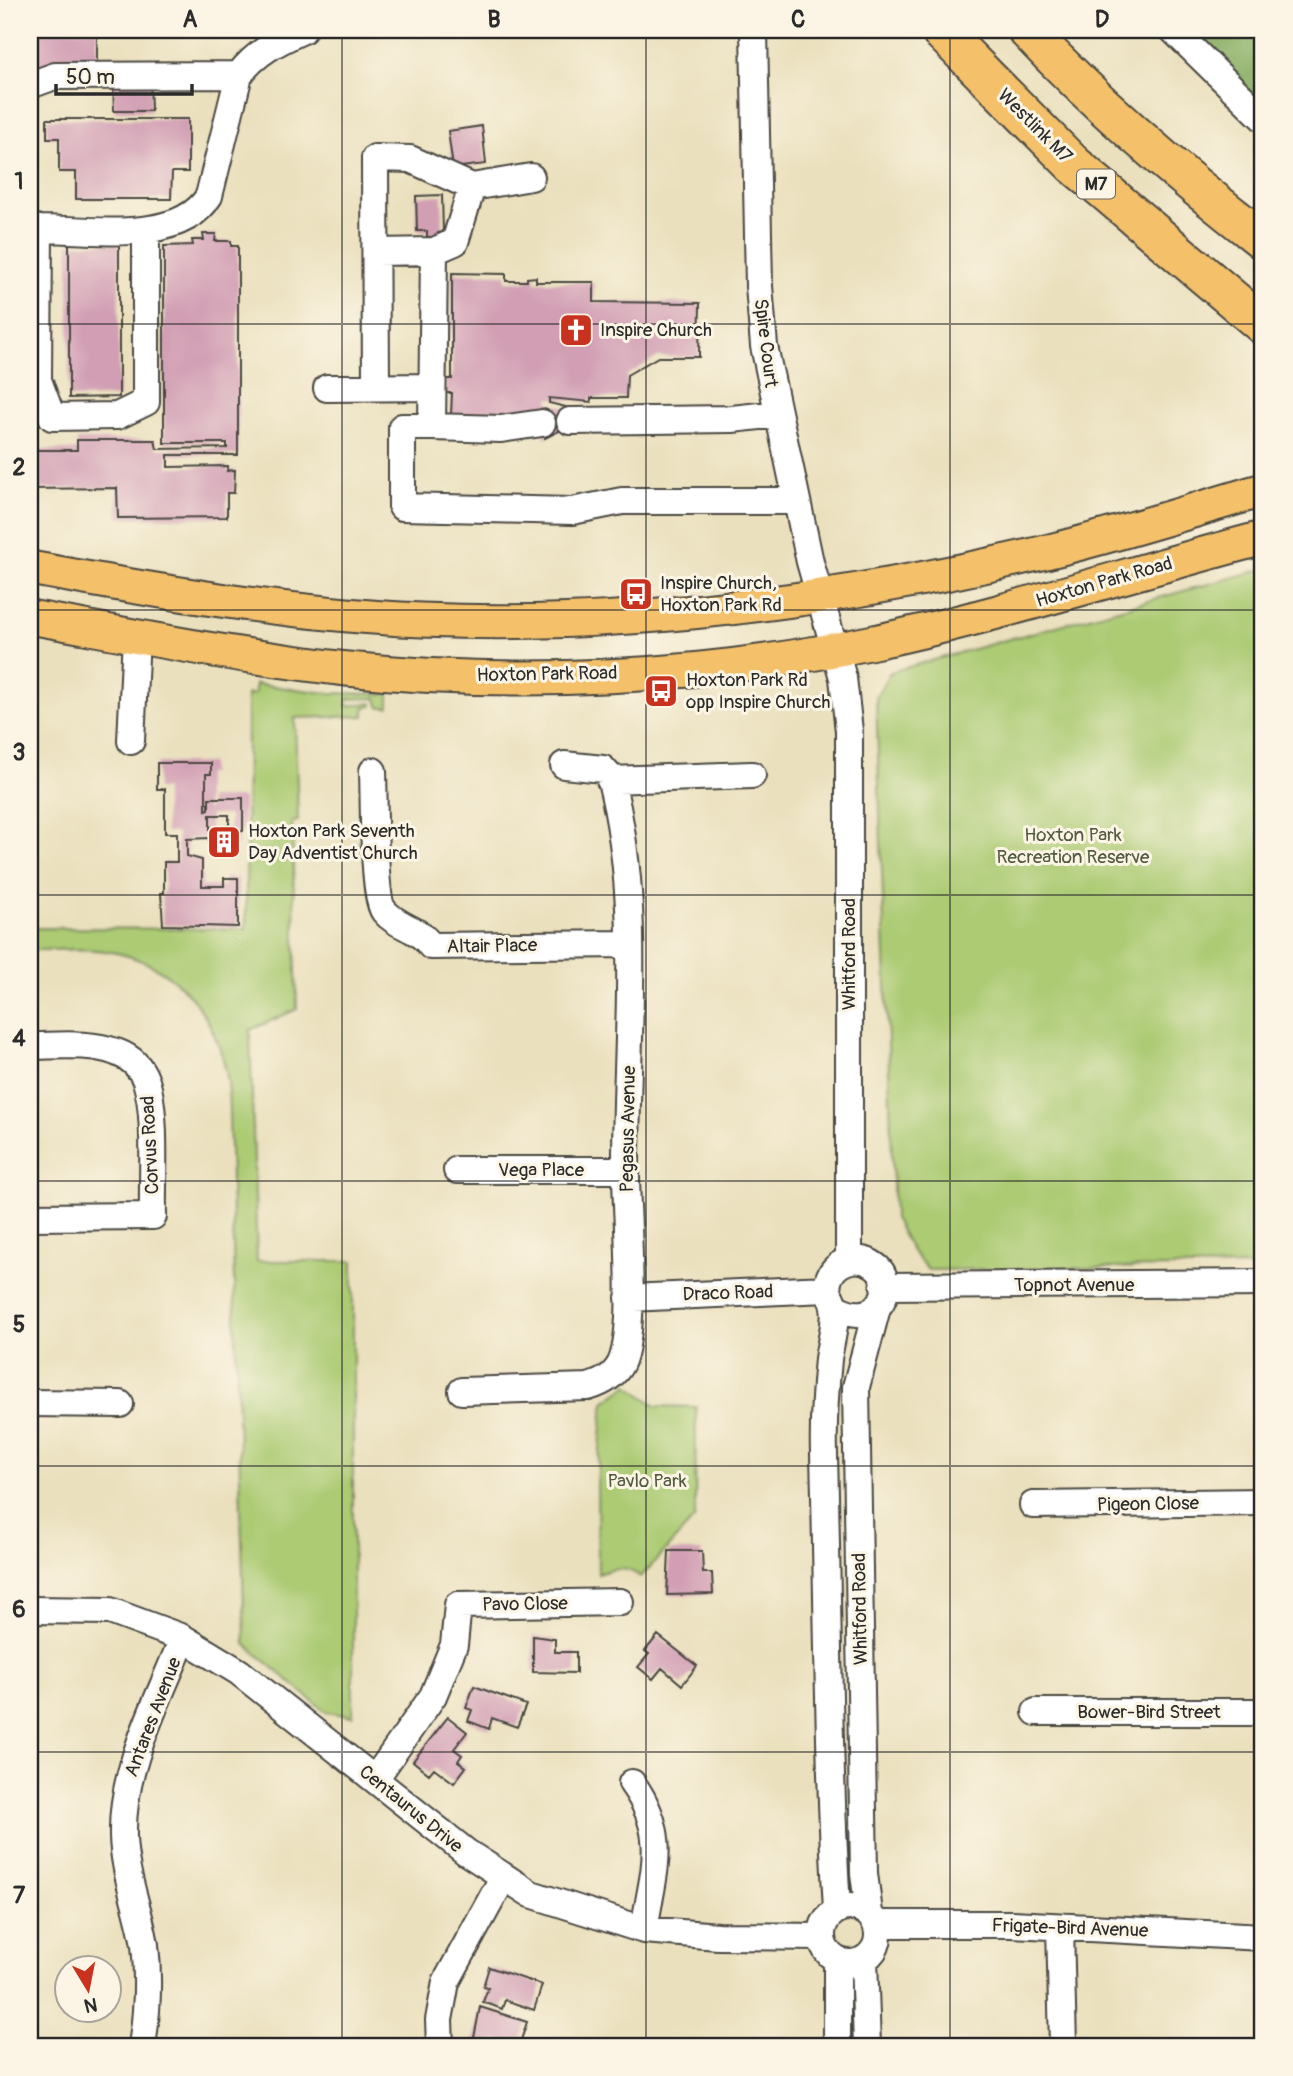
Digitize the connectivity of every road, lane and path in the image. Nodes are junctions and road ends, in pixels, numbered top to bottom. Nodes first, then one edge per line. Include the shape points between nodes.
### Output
1 (303, 30) edge
2 (754, 30) edge
3 (1027, 30) edge
4 (1173, 30) edge
5 (951, 37) edge
6 (239, 75) junction
7 (30, 85) edge
8 (1263, 118) edge
9 (531, 177) dead end
10 (472, 187) junction
11 (34, 228) edge
12 (146, 230) junction
13 (1263, 240) edge
14 (433, 251) junction
15 (377, 252) junction
16 (1263, 325) edge
17 (376, 387) junction
18 (432, 387) junction
19 (327, 388) dead end
20 (777, 414) junction
21 (570, 421) dead end
22 (542, 423) dead end
23 (432, 427) junction
24 (1263, 490) edge
25 (796, 501) junction
26 (1263, 538) edge
27 (30, 568) edge
28 (821, 596) junction
29 (30, 617) edge
30 (136, 636) junction
31 (836, 648) junction
32 (131, 741) dead end
33 (564, 765) dead end
34 (373, 771) dead end
35 (752, 775) dead end
36 (610, 780) junction
37 (629, 944) junction
38 (30, 1046) edge
39 (457, 1170) dead end
40 (626, 1170) junction
41 (30, 1217) edge
42 (849, 1260) junction
43 (1263, 1283) edge
44 (881, 1297) junction
45 (629, 1298) junction
46 (831, 1298) junction
47 (462, 1391) dead end
48 (30, 1403) edge
49 (120, 1404) dead end
50 (1263, 1502) edge
51 (1033, 1505) dead end
52 (620, 1602) dead end
53 (30, 1610) edge
54 (183, 1638) junction
55 (1036, 1712) dead end
56 (1263, 1712) edge
57 (375, 1779) junction
58 (632, 1783) dead end
59 (503, 1878) junction
60 (837, 1909) junction
61 (873, 1919) junction
62 (1060, 1927) junction
63 (644, 1930) junction
64 (821, 1937) junction
65 (1263, 1937) edge
66 (864, 1959) junction
67 (837, 1960) junction
68 (142, 2046) edge
69 (440, 2046) edge
70 (837, 2046) edge
71 (867, 2046) edge
72 (1063, 2046) edge

1 - 6 street via 264,49
2 - 20 street, Spire Court via 759,286
3 - 13 highway via 1123,123
4 - 8 street
5 - 16 highway, Westlink M7 / M7 via 1073,164
6 - 7 street via 55,76
6 - 12 street via 209,196 183,221
9 - 10 street
10 - 14 street via 455,242
10 - 15 street via 410,159 375,158
11 - 12 street
11 - 12 street via 38,380 52,417 117,416 146,402
14 - 15 street
14 - 18 street
15 - 17 street
17 - 18 street
17 - 19 street
18 - 23 street
20 - 21 street
20 - 25 street, Spire Court
22 - 23 street via 501,429
23 - 25 street via 402,426 402,507 572,511 622,501
24 - 28 main road via 1034,555
25 - 28 street, Spire Court
26 - 31 main road, Hoxton Park Road via 1051,598
27 - 28 main road via 191,597 327,606 424,620 620,618
28 - 31 street, Spire Court
29 - 30 main road, Hoxton Park Road
30 - 31 main road, Hoxton Park Road via 348,669 473,676 678,670
30 - 32 street
31 - 42 street, Whitford Road via 849,731
33 - 36 street via 603,769
34 - 37 street, Altair Place via 383,909 395,921 417,930 431,946
35 - 36 street
36 - 37 street, Pegasus Avenue via 624,850
37 - 40 street, Pegasus Avenue
38 - 41 street, Corvus Road via 91,1047 134,1061 145,1079 150,1101 153,1216
39 - 40 street, Vega Place
40 - 45 street, Pegasus Avenue
42 - 44 street via 875,1265 883,1276
42 - 46 street via 832,1271
43 - 44 street, Topnot Avenue
44 - 46 street via 863,1316 850,1316
44 - 61 street, Whitford Road via 856,1387 864,1859
45 - 46 street, Draco Road
45 - 47 street, Pegasus Avenue via 621,1362 602,1384
46 - 60 street, Whitford Road via 823,1416
48 - 49 street
50 - 51 street, Pigeon Close
52 - 57 street, Pavo Close via 458,1605 454,1645 433,1696
53 - 54 street, Centaurus Drive via 110,1611
54 - 57 street, Centaurus Drive via 239,1672
54 - 68 street, Antares Avenue via 124,1799 125,1870 145,1945 148,2008
55 - 56 street, Bower-Bird Street
57 - 59 street, Centaurus Drive
58 - 63 street via 648,1805 658,1840
59 - 63 street, Centaurus Drive via 542,1898
59 - 69 street via 446,1982
60 - 61 street via 852,1906
60 - 64 street via 826,1919
61 - 62 street, Frigate-Bird Avenue
61 - 66 street via 878,1942
62 - 65 street, Frigate-Bird Avenue
62 - 72 street
63 - 64 street, Centaurus Drive via 718,1937
64 - 67 street via 829,1955
66 - 67 street via 857,1964
66 - 71 street
67 - 70 street

